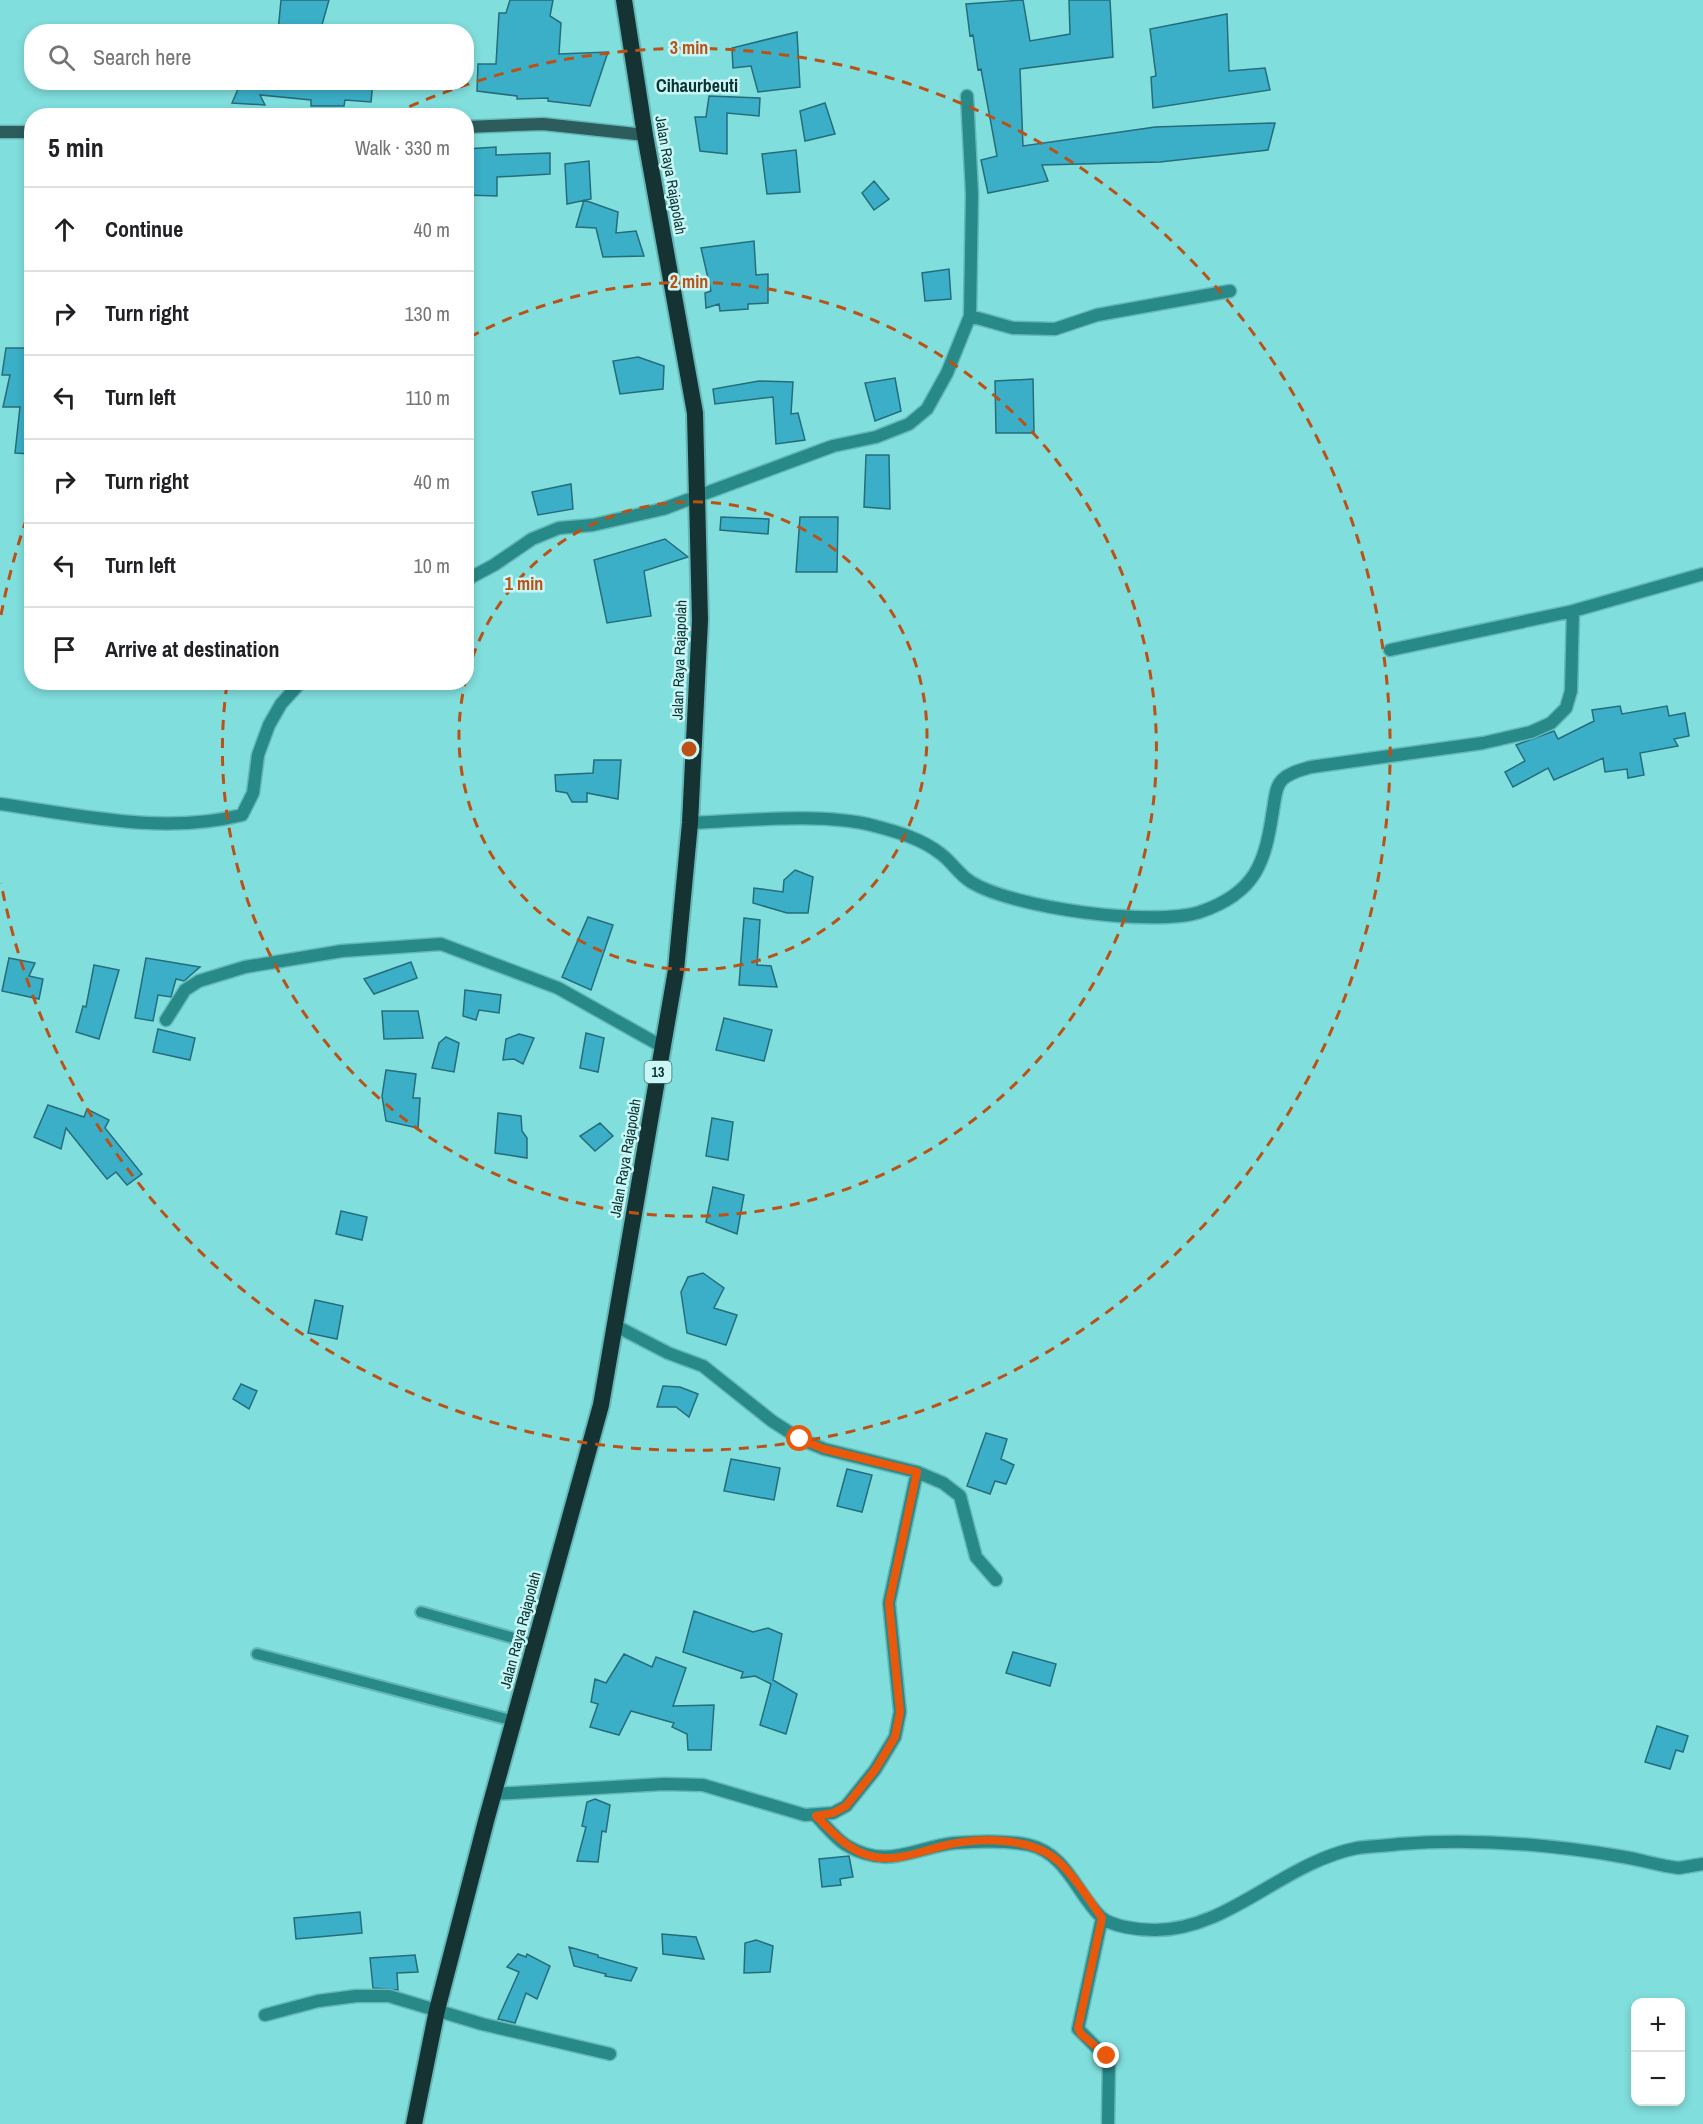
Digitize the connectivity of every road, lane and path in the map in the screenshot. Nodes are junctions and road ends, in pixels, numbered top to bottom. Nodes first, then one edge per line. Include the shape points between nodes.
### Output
1 (624, 0) edge
2 (967, 96) dead end
3 (474, 127) edge
4 (0, 132) edge
5 (24, 132) edge
6 (645, 135) junction
7 (1230, 291) dead end
8 (970, 316) junction
9 (698, 497) junction
10 (1703, 574) edge
11 (474, 576) edge
12 (1573, 611) junction
13 (1390, 650) dead end
14 (294, 690) edge
15 (0, 804) edge
16 (690, 823) junction
17 (165, 1020) dead end
18 (663, 1047) junction
19 (614, 1325) junction
20 (917, 1472) junction
21 (996, 1580) dead end
22 (421, 1612) dead end
23 (535, 1644) junction
24 (258, 1654) dead end
25 (514, 1721) junction
26 (494, 1794) junction
27 (816, 1816) junction
28 (1703, 1864) edge
29 (1102, 1918) junction
30 (437, 2012) junction
31 (265, 2015) dead end
32 (610, 2054) dead end
33 (414, 2124) edge
34 (1108, 2124) edge

1 - 6 highway, Jalan Raya Rajapolah / 13
2 - 8 street via 972,194
3 - 6 main road via 543,124
4 - 5 main road
6 - 9 highway, Jalan Raya Rajapolah / 13 via 695,413
7 - 8 street via 1097,315 1055,329 1013,328
8 - 9 street via 947,373 927,409 909,424 876,437 833,446
9 - 11 street via 621,520 559,528 532,539
9 - 16 highway, Jalan Raya Rajapolah / 13 via 700,620
10 - 12 street
12 - 13 street
12 - 16 street via 1571,691 1566,708 1551,723 1531,732 1482,743 1292,773 1280,782 1264,859 1251,882 1228,900 1175,918 1132,918 1022,901 995,893 969,881 941,854 916,838 873,825 833,820
14 - 15 street via 269,725 258,755 253,793 242,815 217,821 122,822
16 - 18 highway, Jalan Raya Rajapolah / 13 via 676,970
17 - 18 street via 185,990 199,981 245,967 342,951 441,944 558,988
18 - 19 highway, Jalan Raya Rajapolah / 13
19 - 20 street via 703,1366 800,1439 824,1449
19 - 23 highway, Jalan Raya Rajapolah / 13 via 601,1405
20 - 21 street via 960,1497 976,1557
20 - 27 street via 889,1603 900,1712 895,1737 846,1806
22 - 23 lane
23 - 25 highway, Jalan Raya Rajapolah / 13
24 - 25 lane
25 - 26 highway, Jalan Raya Rajapolah / 13
26 - 27 street via 703,1785
26 - 30 highway, Jalan Raya Rajapolah / 13
27 - 29 street via 843,1844 875,1857 898,1858 953,1844 1031,1845 1059,1862
28 - 29 street via 1679,1868 1528,1843 1436,1841 1357,1848 1317,1861 1210,1920 1182,1928 1153,1930 1118,1925
29 - 34 street via 1078,2028 1109,2060
30 - 31 street via 389,1996 356,1996
30 - 32 street
30 - 33 highway, Jalan Raya Rajapolah / 13

